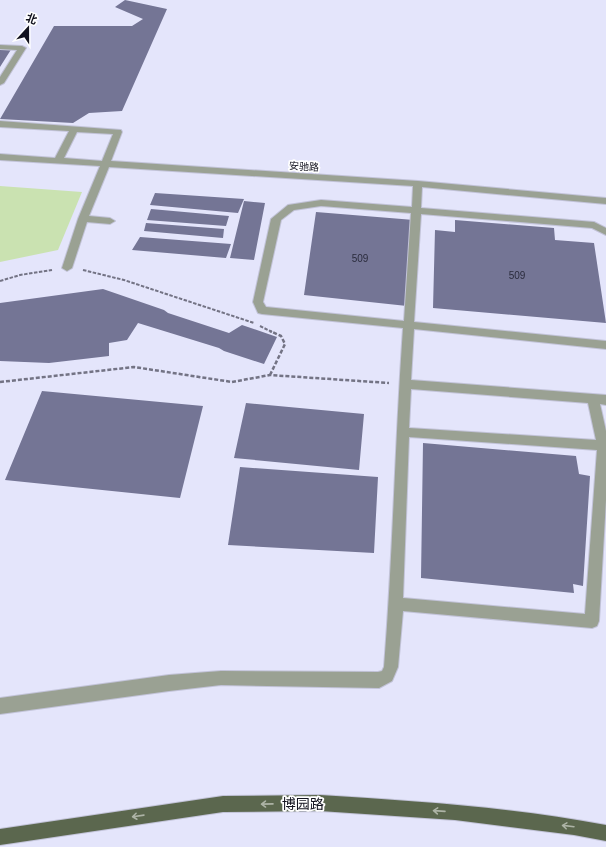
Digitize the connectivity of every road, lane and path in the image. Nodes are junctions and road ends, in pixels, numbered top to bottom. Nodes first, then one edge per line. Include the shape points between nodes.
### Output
1 (0, 47) edge
2 (0, 83) edge
3 (0, 124) edge
4 (74, 129) junction
5 (0, 157) edge
6 (58, 161) junction
7 (106, 164) junction
8 (418, 184) junction
9 (606, 201) edge
10 (416, 211) junction
11 (83, 219) junction
12 (110, 222) dead end
13 (606, 232) edge
14 (67, 268) junction
15 (0, 281) edge
16 (409, 325) junction
17 (606, 345) edge
18 (270, 375) junction
19 (0, 382) edge
20 (404, 384) junction
21 (593, 399) junction
22 (606, 400) edge
23 (402, 432) junction
24 (603, 445) junction
25 (396, 604) junction
26 (0, 706) edge
27 (606, 833) edge
28 (0, 837) edge

1 - 2 street via 22,48
3 - 4 street
4 - 6 street
4 - 7 street via 118,132
5 - 6 street, 安驰路
6 - 7 street, 安驰路
7 - 8 street, 安驰路
7 - 11 street
8 - 9 street, 安驰路
8 - 10 street
10 - 13 street via 594,225
10 - 16 street
10 - 16 street via 321,203 291,207 276,219 258,302 262,310
11 - 12 street
11 - 14 street
14 - 15 path via 20,275
14 - 18 path via 100,273 234,315 272,330 281,336 285,344
16 - 17 street
16 - 20 street
18 - 19 path via 232,382 134,368
18 - 20 path
20 - 21 street
20 - 23 street
21 - 22 street
21 - 24 street
23 - 24 street
23 - 25 street
24 - 25 street via 592,621
25 - 26 street via 391,667 388,676 379,680 221,678
27 -> 28 main road, 博园路 via 455,812 320,803 223,804

